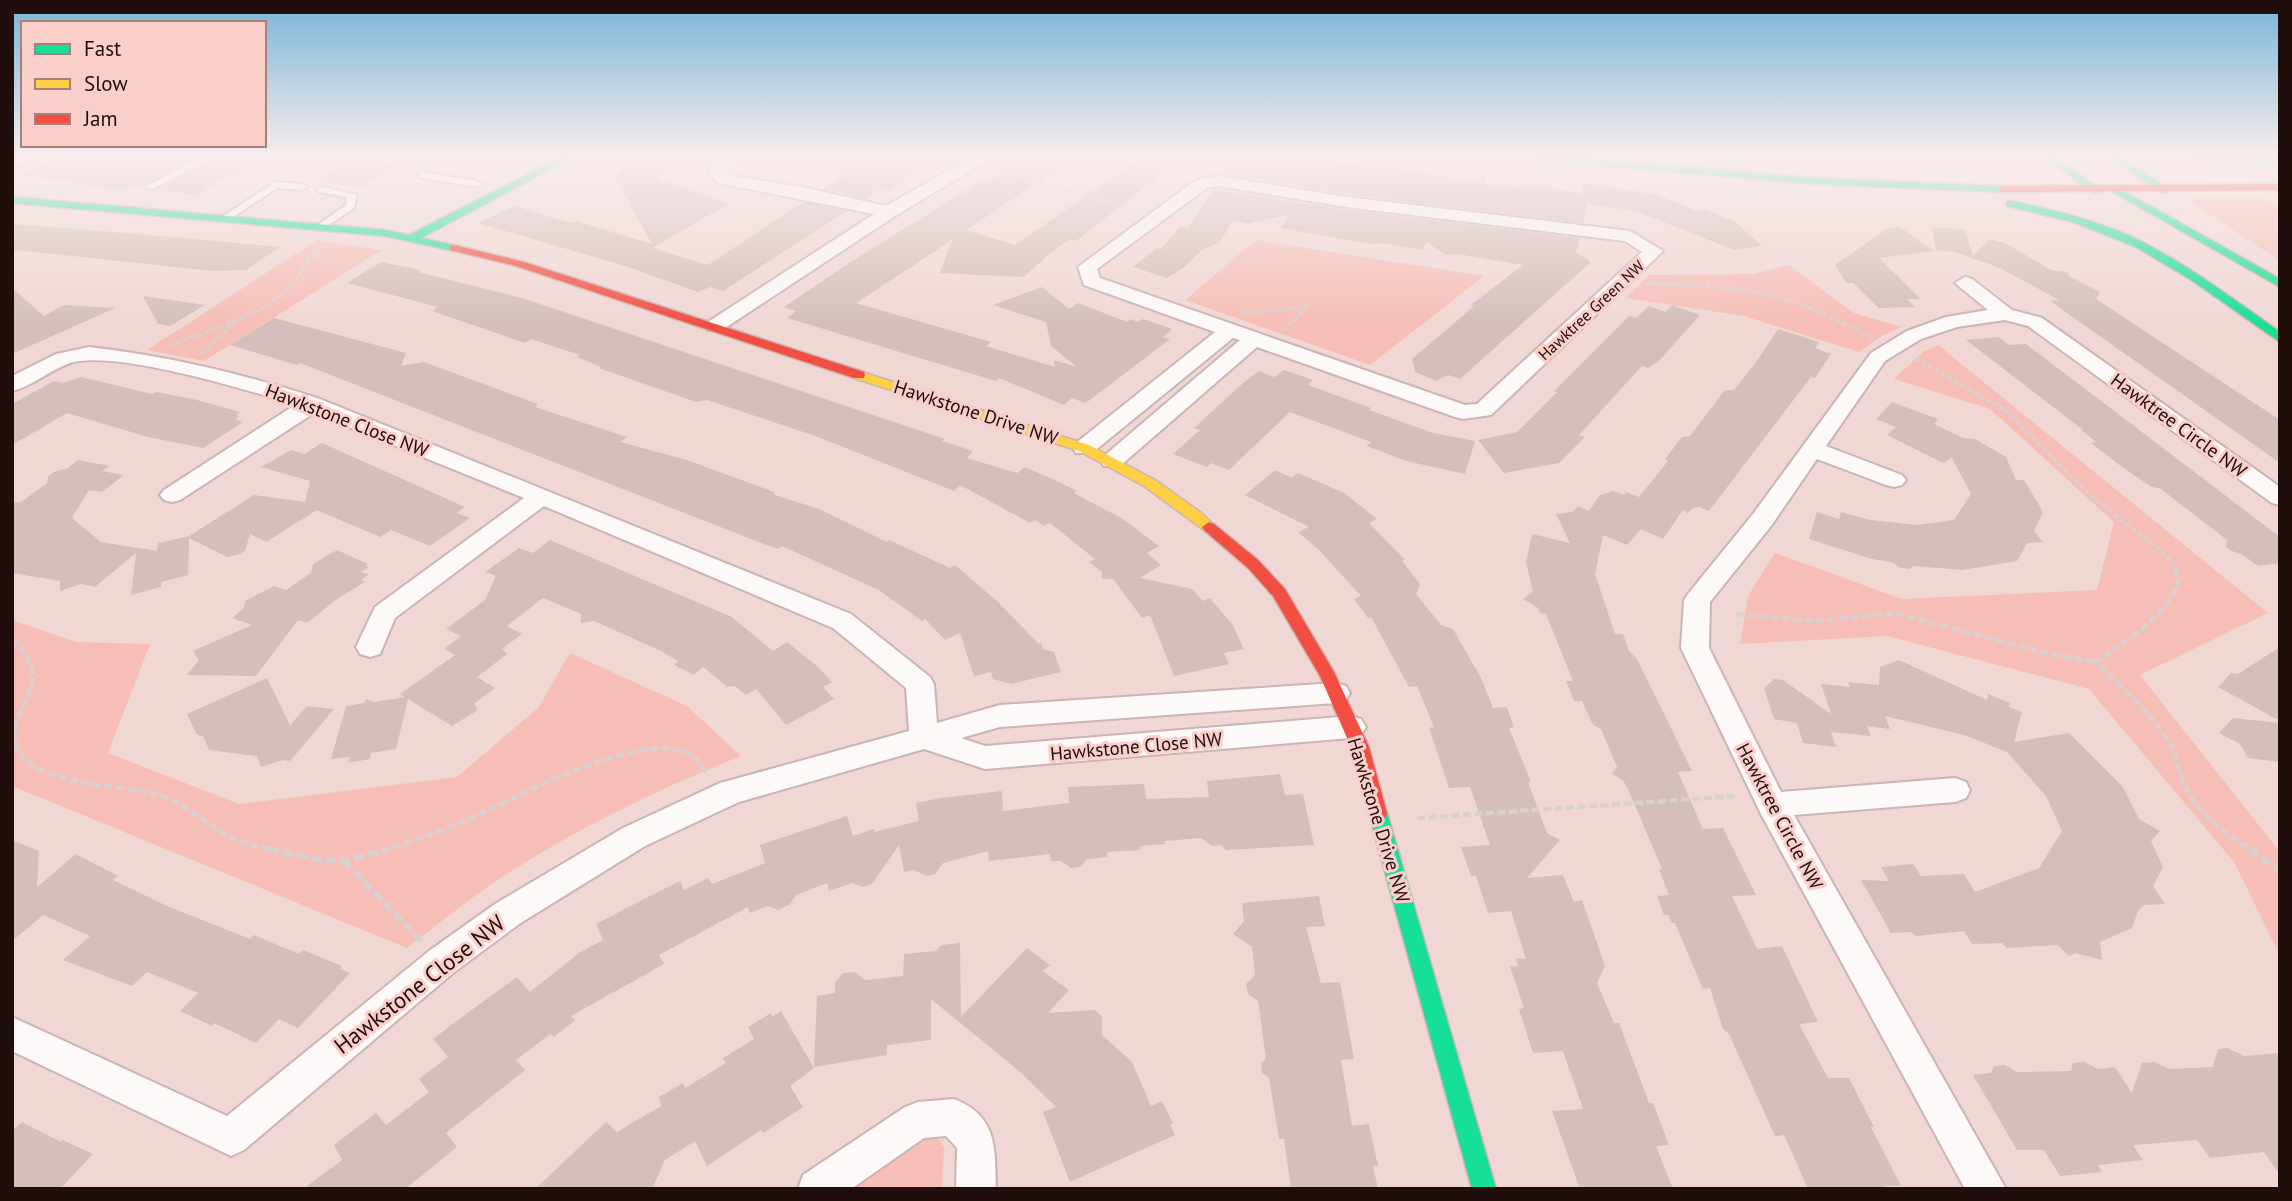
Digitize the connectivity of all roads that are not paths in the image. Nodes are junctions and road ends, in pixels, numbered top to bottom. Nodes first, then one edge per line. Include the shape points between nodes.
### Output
1 (177, 213) edge
2 (233, 213) edge
3 (341, 213) edge
4 (462, 213) edge
5 (887, 213) edge
6 (1162, 213) edge
7 (1438, 213) edge
8 (2046, 213) edge
9 (2134, 213) edge
10 (2169, 213) edge
11 (227, 217) junction
12 (2140, 222) dead end
13 (403, 223) dead end
14 (321, 227) junction
15 (385, 233) junction
16 (2161, 238) dead end
17 (412, 239) junction
18 (2245, 245) dead end
19 (2280, 268) edge
20 (1965, 283) dead end
21 (2280, 284) edge
22 (2005, 314) junction
23 (1233, 321) junction
24 (2280, 324) edge
25 (715, 326) junction
26 (1266, 337) junction
27 (2280, 338) edge
28 (12, 385) edge
29 (312, 404) junction
30 (1084, 448) junction
31 (1812, 449) junction
32 (1112, 461) junction
33 (1894, 480) dead end
34 (172, 495) dead end
35 (542, 496) junction
36 (2280, 498) edge
37 (370, 647) dead end
38 (1336, 693) junction
39 (1352, 727) junction
40 (924, 737) junction
41 (1955, 790) dead end
42 (1772, 805) junction
43 (12, 1033) edge
44 (817, 1189) edge
45 (976, 1189) edge
46 (1484, 1189) edge
47 (1987, 1189) edge

1 - 11 main road, Hawkstone Drive NW
2 - 11 lane
3 - 14 lane
4 - 17 main road
5 - 25 street
6 - 23 street, Hawktree Green NW via 1087,267 1091,281
7 - 26 street, Hawktree Green NW via 1630,236 1654,251 1483,410 1463,412
8 - 27 main road via 2139,245
9 - 12 main road
10 - 21 main road
11 - 14 main road, Hawkstone Drive NW
13 - 15 main road
14 - 15 main road, Hawkstone Drive NW
15 - 17 main road, Hawkstone Drive NW
16 - 24 main road
17 - 25 main road, Hawkstone Drive NW via 520,264
18 - 19 main road
20 - 22 street, Hawktree Circle NW
22 - 31 street, Hawktree Circle NW via 1954,321 1914,335 1885,352
22 - 36 street, Hawktree Circle NW via 2035,322
23 - 26 street, Hawktree Green NW
23 - 30 street
25 - 30 main road, Hawkstone Drive NW
26 - 32 street
28 - 29 street, Hawkstone Close NW via 63,358 89,353 183,368
29 - 34 street
29 - 35 street, Hawkstone Close NW
30 - 32 main road, Hawkstone Drive NW
31 - 33 street
31 - 42 street, Hawktree Circle NW via 1697,600 1695,648
32 - 38 main road, Hawkstone Drive NW via 1184,505 1254,564 1285,603
35 - 37 street via 384,613
35 - 40 street, Hawkstone Close NW via 842,621 919,684
38 - 39 main road, Hawkstone Drive NW
38 - 40 street, Hawkstone Close NW via 1000,716
39 - 40 street, Hawkstone Close NW via 985,758
39 - 46 main road, Hawkstone Drive NW
40 - 43 street, Hawkstone Close NW via 731,792 634,837 507,914 441,962 231,1137
41 - 42 street
42 - 47 street, Hawktree Circle NW
44 - 45 street via 918,1119 954,1117 976,1141

